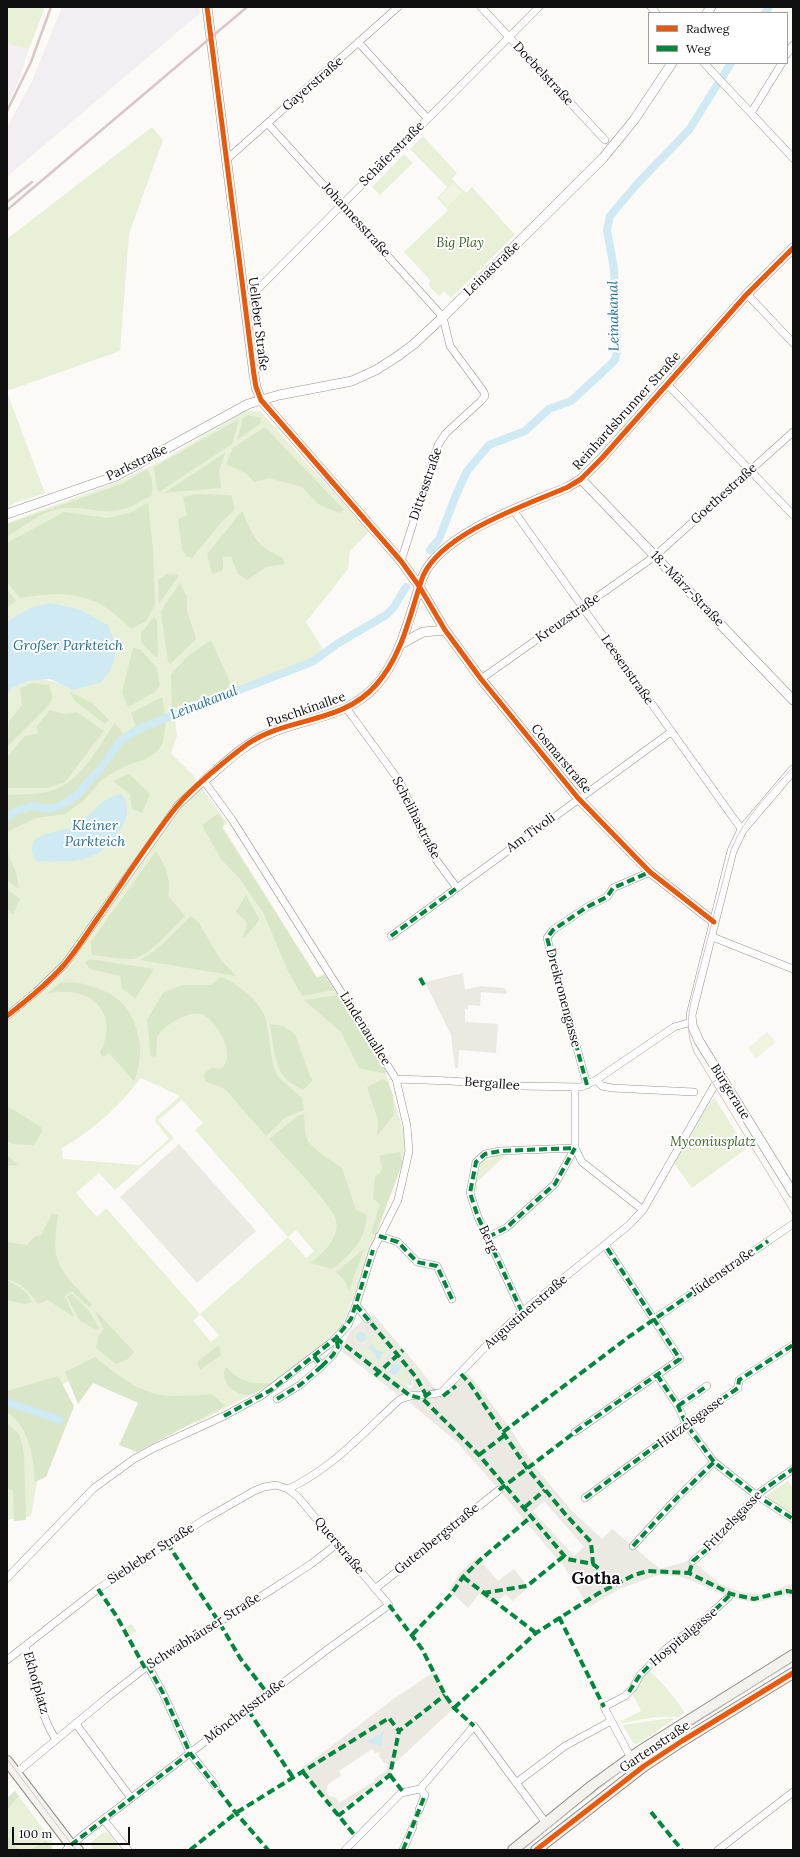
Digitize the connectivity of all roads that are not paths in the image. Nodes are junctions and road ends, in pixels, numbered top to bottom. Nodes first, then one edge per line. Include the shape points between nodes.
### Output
1 (207, 7) edge
2 (398, 7) edge
3 (481, 7) edge
4 (539, 7) edge
5 (509, 38) junction
6 (359, 43) junction
7 (671, 64) edge
8 (705, 64) edge
9 (781, 64) edge
10 (751, 113) junction
11 (427, 118) junction
12 (268, 124) junction
13 (605, 140) dead end
14 (793, 158) edge
15 (226, 160) junction
16 (342, 205) junction
17 (793, 248) edge
18 (747, 294) junction
19 (244, 299) junction
20 (444, 317) junction
21 (793, 343) edge
22 (667, 384) junction
23 (261, 400) junction
24 (793, 432) edge
25 (750, 471) junction
26 (581, 479) junction
27 (513, 510) junction
28 (7, 514) edge
29 (793, 515) edge
30 (655, 556) junction
31 (401, 561) junction
32 (419, 586) junction
33 (583, 608) junction
34 (445, 630) junction
35 (401, 644) junction
36 (481, 679) junction
37 (793, 700) edge
38 (347, 709) junction
39 (671, 732) junction
40 (793, 770) edge
41 (204, 781) junction
42 (578, 798) junction
43 (742, 830) junction
44 (650, 872) junction
45 (457, 888) junction
46 (714, 922) junction
47 (391, 936) dead end
48 (710, 936) junction
49 (793, 969) edge
50 (7, 1016) edge
51 (691, 1022) junction
52 (396, 1079) junction
53 (596, 1080) junction
54 (723, 1080) junction
55 (587, 1085) junction
56 (575, 1088) junction
57 (694, 1092) dead end
58 (575, 1148) junction
59 (792, 1189) edge
60 (643, 1210) junction
61 (793, 1224) edge
62 (379, 1236) junction
63 (488, 1237) junction
64 (605, 1245) junction
65 (452, 1299) dead end
66 (356, 1305) junction
67 (524, 1310) junction
68 (367, 1319) dead end
69 (653, 1320) junction
70 (336, 1338) junction
71 (344, 1344) dead end
72 (793, 1345) edge
73 (314, 1356) junction
74 (322, 1366) junction
75 (657, 1375) junction
76 (707, 1386) dead end
77 (277, 1399) dead end
78 (678, 1406) junction
79 (686, 1424) junction
80 (575, 1432) dead end
81 (714, 1462) junction
82 (793, 1469) edge
83 (288, 1489) junction
84 (499, 1490) dead end
85 (756, 1495) junction
86 (585, 1498) dead end
87 (793, 1519) edge
88 (337, 1544) junction
89 (633, 1546) dead end
90 (693, 1561) dead end
91 (7, 1578) edge
92 (375, 1589) junction
93 (729, 1597) dead end
94 (389, 1605) joint
95 (25, 1646) junction
96 (793, 1655) edge
97 (7, 1660) edge
98 (148, 1666) junction
99 (793, 1673) edge
100 (611, 1721) junction
101 (76, 1724) junction
102 (56, 1740) junction
103 (190, 1753) junction
104 (631, 1758) junction
105 (7, 1761) edge
106 (19, 1771) junction
107 (516, 1783) junction
108 (216, 1786) dead end
109 (420, 1789) junction
110 (793, 1792) edge
111 (131, 1798) junction
112 (419, 1810) tunnel mouth
113 (104, 1820) junction
114 (546, 1823) junction
115 (413, 1827) tunnel mouth
116 (72, 1849) edge
117 (128, 1850) edge
118 (345, 1850) edge
119 (403, 1850) edge
120 (513, 1850) edge
121 (536, 1850) edge
122 (718, 1850) edge

1 - 15 street, Uelleber Straße
2 - 6 street, Gayerstraße
3 - 5 street, Doebelstraße
4 - 5 street, Schäferstraße
5 - 11 street, Schäferstraße
5 - 13 street, Doebelstraße
6 - 11 street
6 - 12 street, Gayerstraße
7 - 20 street, Leinastraße via 634,120 603,158
8 - 10 street
9 - 10 street
10 - 14 street
11 - 16 street, Schäferstraße
12 - 15 street, Gayerstraße
12 - 16 street, Johannesstraße
15 - 19 street, Uelleber Straße
16 - 19 street, Schäferstraße via 249,298
16 - 20 street, Johannesstraße
17 - 18 street, Reinhardsbrunner Straße
18 - 21 street
18 - 22 street, Reinhardsbrunner Straße
19 - 23 street, Uelleber Straße via 255,381
20 - 23 street, Leinastraße via 414,344 362,377 334,386
20 - 31 street, Dittesstraße via 450,346 485,396 446,433 438,445
22 - 25 street
22 - 26 street, Reinhardsbrunner Straße
23 - 28 street, Parkstraße via 238,408 116,476
23 - 31 street, Uelleber Straße
24 - 25 street, Goethestraße
25 - 29 street
25 - 30 street, Goethestraße
26 - 27 street, Reinhardsbrunner Straße
26 - 30 street, 18.-März-Straße
27 - 32 street, Reinhardsbrunner Straße via 469,531 453,543 428,565
27 - 33 street, Leesenstraße
30 - 33 street, Kreuzstraße
30 - 37 street, 18.-März-Straße
31 - 32 street, Uelleber Straße
32 - 34 street, Cosmarstraße
32 - 35 street, Puschkinallee
33 - 36 street, Kreuzstraße
33 - 39 street, Leesenstraße
34 - 35 street via 423,632
34 - 36 street, Cosmarstraße
35 - 38 street, Puschkinallee via 377,684
36 - 42 street, Cosmarstraße
38 - 41 street, Puschkinallee via 260,737 244,747
38 - 45 street, Schelihastraße via 400,782 422,835
39 - 42 street, Am Tivoli
39 - 43 street, Leesenstraße
40 - 43 street
41 - 50 street, Puschkinallee via 178,805 65,964
41 - 52 street, Lindenauallee via 234,821
42 - 44 street, Cosmarstraße
42 - 45 street, Am Tivoli
43 - 46 street via 732,851
44 - 46 street, Cosmarstraße
44 - 55 street, Dreikronengasse via 613,888 607,897 553,930 547,938
45 - 47 street, Am Tivoli
46 - 48 street
48 - 49 street
48 - 51 street
51 - 53 street, Bergallee via 674,1027
51 - 54 street, Bürgeraue via 695,1034
52 - 56 street, Bergallee
52 - 62 street, Lindenauallee via 407,1126 409,1151 398,1200
53 - 55 street, Bergallee
53 - 57 street via 602,1086 612,1088
54 - 59 street, Bürgeraue
54 - 60 street via 714,1086
55 - 56 street, Bergallee
56 - 58 street
58 - 60 street via 582,1162
58 - 63 street via 555,1184 506,1228
58 - 63 street, Berg via 500,1151 485,1154 476,1162 470,1193
60 - 64 street, Augustinerstraße
61 - 69 street, Jüdenstraße
62 - 65 street via 398,1242 417,1262 437,1266
62 - 66 street, Lindenauallee
63 - 67 street, Berg
64 - 67 street, Augustinerstraße
64 - 69 street
66 - 68 street
66 - 70 street, Lindenauallee via 348,1325
67 - 83 street, Augustinerstraße via 442,1392 436,1395 404,1397 327,1467
69 - 75 street via 680,1359
70 - 71 street
70 - 73 street, Lindenauallee
70 - 74 street via 338,1347
72 - 79 street, Hützelsgasse via 739,1380 738,1388
73 - 74 street
73 - 91 street, Lindenauallee via 261,1396 134,1459 94,1488
74 - 77 street via 300,1385
75 - 78 street
75 - 80 street
76 - 78 street
78 - 79 street
79 - 81 street
79 - 86 street, Hützelsgasse
81 - 85 street
81 - 89 street
82 - 85 street, Fritzelsgasse
83 - 88 street, Querstraße via 298,1497
83 - 95 street, Siebleber Straße via 276,1485 264,1487 205,1519 98,1589
84 - 92 street, Gutenbergstraße
85 - 87 street
85 - 90 street, Fritzelsgasse via 716,1542
88 - 92 street, Querstraße
88 - 98 street, Schwabhäuser Straße via 311,1564
92 - 94 street, Querstraße
93 - 100 street, Hospitalgasse via 702,1622 666,1648 640,1675 625,1696 604,1707
94 - 103 street, Mönchelsstraße
95 - 97 street, Ekhofplatz
95 - 102 street, Ekhofplatz via 40,1704
96 - 104 main road, Gartenstraße via 686,1720
98 - 101 street, Schwabhäuser Straße
98 - 103 street via 164,1693
99 - 121 main road, Gartenstraße via 644,1766
100 - 104 street
100 - 107 street via 565,1746
101 - 102 street
101 - 111 street
102 - 106 street
103 - 108 street
103 - 111 street, Mönchelsstraße
104 - 114 main road, Gartenstraße
105 - 106 main road
106 - 116 main road
107 - 109 street via 474,1726
107 - 114 street
109 - 112 street via 425,1795
109 - 118 street via 401,1794
110 - 122 street
111 - 113 street, Mönchelsstraße
113 - 116 street, Mönchelsstraße via 83,1835
113 - 117 street
114 - 120 main road, Gartenstraße
115 - 119 street

